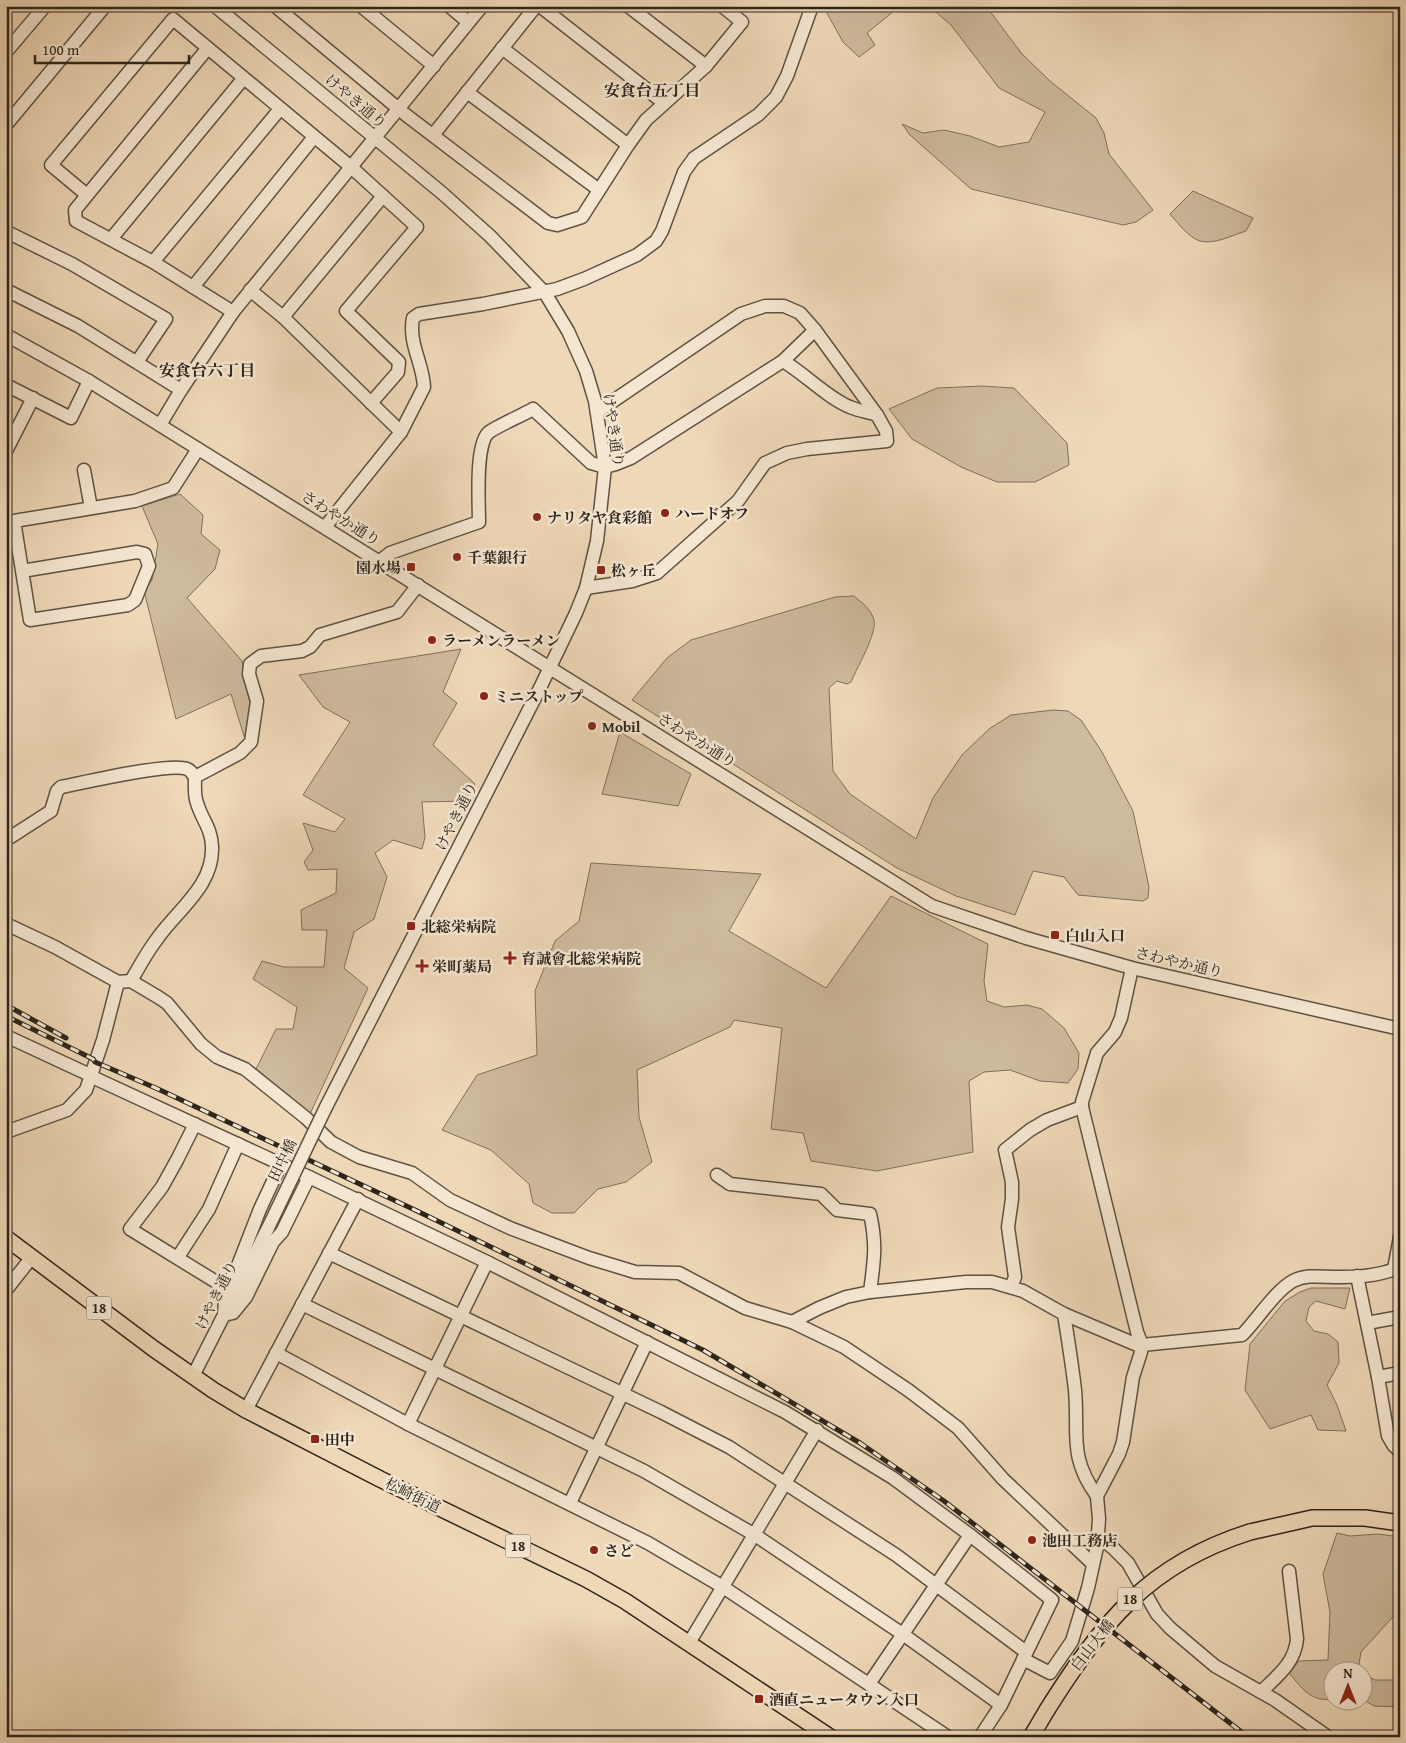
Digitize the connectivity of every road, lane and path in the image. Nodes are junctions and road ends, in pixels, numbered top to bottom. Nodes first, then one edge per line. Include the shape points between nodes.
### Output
1 (45, 6) edge
2 (105, 6) edge
3 (215, 6) edge
4 (275, 6) edge
5 (361, 6) edge
6 (448, 6) edge
7 (482, 6) edge
8 (538, 6) edge
9 (628, 6) edge
10 (722, 6) edge
11 (812, 6) edge
12 (468, 22) junction
13 (502, 48) junction
14 (207, 49) junction
15 (6, 52) edge
16 (434, 66) junction
17 (706, 66) junction
18 (243, 79) junction
19 (467, 92) junction
20 (664, 103) junction
21 (280, 109) junction
22 (399, 109) junction
23 (6, 125) edge
24 (433, 135) junction
25 (314, 137) junction
26 (374, 138) junction
27 (628, 145) junction
28 (350, 167) junction
29 (599, 190) junction
30 (87, 194) junction
31 (383, 196) junction
32 (6, 234) edge
33 (111, 239) junction
34 (153, 262) junction
35 (193, 287) junction
36 (6, 290) edge
37 (250, 290) junction
38 (545, 292) junction
39 (233, 312) junction
40 (283, 317) junction
41 (815, 330) junction
42 (6, 335) edge
43 (783, 361) junction
44 (137, 362) junction
45 (89, 381) junction
46 (6, 385) edge
47 (181, 390) junction
48 (33, 398) junction
49 (371, 403) junction
50 (597, 412) junction
51 (877, 415) junction
52 (160, 425) junction
53 (401, 432) junction
54 (7, 446) edge
55 (198, 449) junction
56 (605, 467) junction
57 (84, 470) dead end
58 (91, 508) junction
59 (325, 527) junction
60 (380, 561) junction
61 (22, 571) junction
62 (418, 585) junction
63 (586, 588) junction
64 (550, 667) junction
65 (195, 777) junction
66 (6, 840) edge
67 (6, 924) edge
68 (1132, 968) junction
69 (124, 982) junction
70 (1400, 1029) edge
71 (6, 1036) edge
72 (90, 1076) junction
73 (1082, 1106) junction
74 (326, 1107) joint
75 (194, 1124) junction
76 (6, 1132) edge
77 (238, 1144) junction
78 (281, 1164) junction
79 (717, 1175) dead end
80 (310, 1177) junction
81 (358, 1199) junction
82 (268, 1228) joint
83 (1400, 1237) edge
84 (6, 1238) edge
85 (329, 1254) junction
86 (32, 1257) junction
87 (178, 1257) junction
88 (487, 1262) junction
89 (1397, 1268) edge
90 (1357, 1276) junction
91 (1012, 1287) junction
92 (226, 1288) junction
93 (6, 1290) edge
94 (870, 1292) junction
95 (302, 1304) junction
96 (1064, 1314) junction
97 (224, 1315) junction
98 (460, 1317) junction
99 (1400, 1317) edge
100 (792, 1322) junction
101 (1367, 1324) junction
102 (648, 1342) junction
103 (1142, 1346) junction
104 (276, 1353) junction
105 (434, 1370) junction
106 (1400, 1373) edge
107 (193, 1376) junction
108 (1378, 1377) junction
109 (623, 1394) junction
110 (246, 1410) junction
111 (408, 1424) junction
112 (817, 1430) junction
113 (597, 1448) junction
114 (1400, 1451) edge
115 (786, 1482) junction
116 (1097, 1496) junction
117 (570, 1503) junction
118 (1400, 1523) edge
119 (755, 1534) junction
120 (970, 1535) junction
121 (1098, 1536) junction
122 (1093, 1564) junction
123 (1289, 1572) dead end
124 (937, 1586) junction
125 (723, 1587) junction
126 (904, 1635) junction
127 (689, 1643) junction
128 (1025, 1656) junction
129 (869, 1684) junction
130 (1261, 1692) junction
131 (1001, 1705) junction
132 (830, 1737) edge
133 (948, 1737) edge
134 (980, 1737) edge
135 (1031, 1737) edge
136 (1328, 1737) edge

1 - 15 street
2 - 23 street
3 - 26 street, けやき通り
4 - 22 street
5 - 16 street
6 - 12 street
7 - 12 street
8 - 13 street
8 - 20 street
9 - 17 street
10 - 17 street via 742,22
11 - 38 street via 787,76 776,97 758,115 694,158 684,172 656,241 637,255
12 - 16 street
13 - 19 street
13 - 27 street
14 - 18 street
14 - 30 street
14 - 30 street via 172,19 50,166
16 - 22 street
17 - 20 street
18 - 21 street
18 - 33 street
19 - 24 street
19 - 29 street
20 - 27 street via 646,120
21 - 25 street
21 - 34 street
22 - 24 street
22 - 26 street
24 - 29 street via 548,223 556,225 582,217
25 - 28 street
25 - 35 street
26 - 28 street
26 - 38 street, けやき通り via 490,236
27 - 29 street
28 - 31 street
28 - 37 street
30 - 33 street via 75,210 76,220
31 - 40 street
31 - 49 street via 417,227 346,311 399,362 398,372
32 - 44 street via 72,264 166,319
33 - 34 street
34 - 35 street
35 - 39 street
36 - 44 street via 78,326
37 - 39 street
37 - 40 street
38 - 50 street, けやき通り via 568,330 586,371
38 - 53 street via 419,314 413,318 411,337 424,387
39 - 47 street
40 - 49 street
41 - 43 street
41 - 50 street via 800,313 784,306 765,306 741,314
41 - 51 street
42 - 45 street, さわやか通り
43 - 51 street via 850,407
43 - 56 street via 631,458
44 - 47 street
45 - 48 street via 71,418
45 - 52 street, さわやか通り
46 - 48 street
47 - 52 street
48 - 54 street
49 - 53 street
50 - 56 street, けやき通り
51 - 63 street via 886,431 887,441 807,449 786,453 765,463 738,501 657,573 632,581
52 - 55 street, さわやか通り
53 - 59 street
55 - 58 street via 173,488 135,501
55 - 59 street, さわやか通り
56 - 60 street via 590,463 533,409 488,433 483,441 478,473 479,522 390,553
56 - 63 street, けやき通り via 598,541
57 - 58 street
58 - 61 street via 14,521
59 - 60 street, さわやか通り
60 - 62 street, さわやか通り
61 - 61 street via 137,552 145,554 149,566 134,600 128,605 30,620
62 - 64 street, さわやか通り
62 - 65 street via 397,612 320,635 302,651 261,656 250,664 249,674 257,701 251,742 240,753
63 - 64 street, けやき通り
64 - 68 street, さわやか通り via 932,906 1026,938
64 - 74 street, けやき通り
65 - 66 street via 185,768 163,768 61,787 56,791 52,811
65 - 69 street via 196,802 209,828 212,847 208,870 199,889
67 - 69 street
68 - 70 street, さわやか通り
68 - 73 street via 1121,1018 1097,1053
69 - 72 street
69 - 100 street via 167,1003 201,1044 217,1057 244,1069 331,1142 359,1157 412,1173 450,1200 519,1232 635,1272 679,1273 745,1308
71 - 72 street
72 - 75 street
72 - 76 street via 86,1090 67,1110
73 - 91 street via 1047,1120 1005,1150 1012,1182 1008,1227 1014,1277
73 - 103 street
74 - 82 street, 田中橋, bridge
75 - 77 street
75 - 87 street via 167,1178 130,1229
77 - 78 street
77 - 87 street via 209,1209
78 - 80 street
78 - 92 street
79 - 94 street via 730,1184 821,1194 837,1210 870,1214 875,1255
80 - 81 street
80 - 97 street via 246,1297 233,1312
81 - 85 street
81 - 88 street
82 - 97 street, けやき通り
83 - 89 street
84 - 86 main road, 松崎街道 / 18
85 - 95 street
85 - 98 street
86 - 93 street
86 - 107 main road, 松崎街道 / 18
87 - 92 street
88 - 98 street
88 - 102 street
89 - 90 street
90 - 101 street
90 - 103 street via 1316,1276 1293,1281 1242,1335
91 - 94 street via 992,1282 966,1282
91 - 96 street
92 - 97 street
94 - 100 street via 830,1302
95 - 104 street
95 - 105 street
96 - 103 street
96 - 116 street via 1075,1392 1077,1453 1082,1470
97 - 107 street, けやき通り
98 - 105 street
98 - 109 street
99 - 101 street
100 - 122 street via 844,1347 958,1428 1003,1479
101 - 108 street
102 - 109 street
102 - 112 street
103 - 116 street via 1133,1377 1123,1442
104 - 110 street
104 - 111 street
105 - 111 street
105 - 113 street
106 - 108 street
107 - 110 main road, 松崎街道 / 18
108 - 114 street via 1388,1436
109 - 113 street
109 - 115 street via 729,1447
110 - 127 main road, 松崎街道 / 18 via 371,1475 586,1579
111 - 117 street
112 - 115 street
112 - 120 street via 893,1478
113 - 117 street
113 - 119 street
115 - 119 street
115 - 124 street
116 - 121 street
117 - 125 street via 648,1542
118 - 135 main road, 白山大橋 / 18, bridge via 1312,1518 1250,1532 1187,1559 1129,1600 1079,1660
119 - 125 street
119 - 126 street
120 - 124 street
120 - 128 street via 1052,1600
121 - 122 street
121 - 130 street via 1128,1563 1157,1614 1170,1628 1215,1666
122 - 128 street via 1072,1641 1050,1673
123 - 130 street via 1296,1650 1289,1663
124 - 126 street
124 - 128 street
125 - 127 street
125 - 129 street
126 - 129 street
126 - 131 street
127 - 132 main road, 松崎街道 / 18
128 - 131 street
129 - 133 street
130 - 136 street
131 - 134 street

